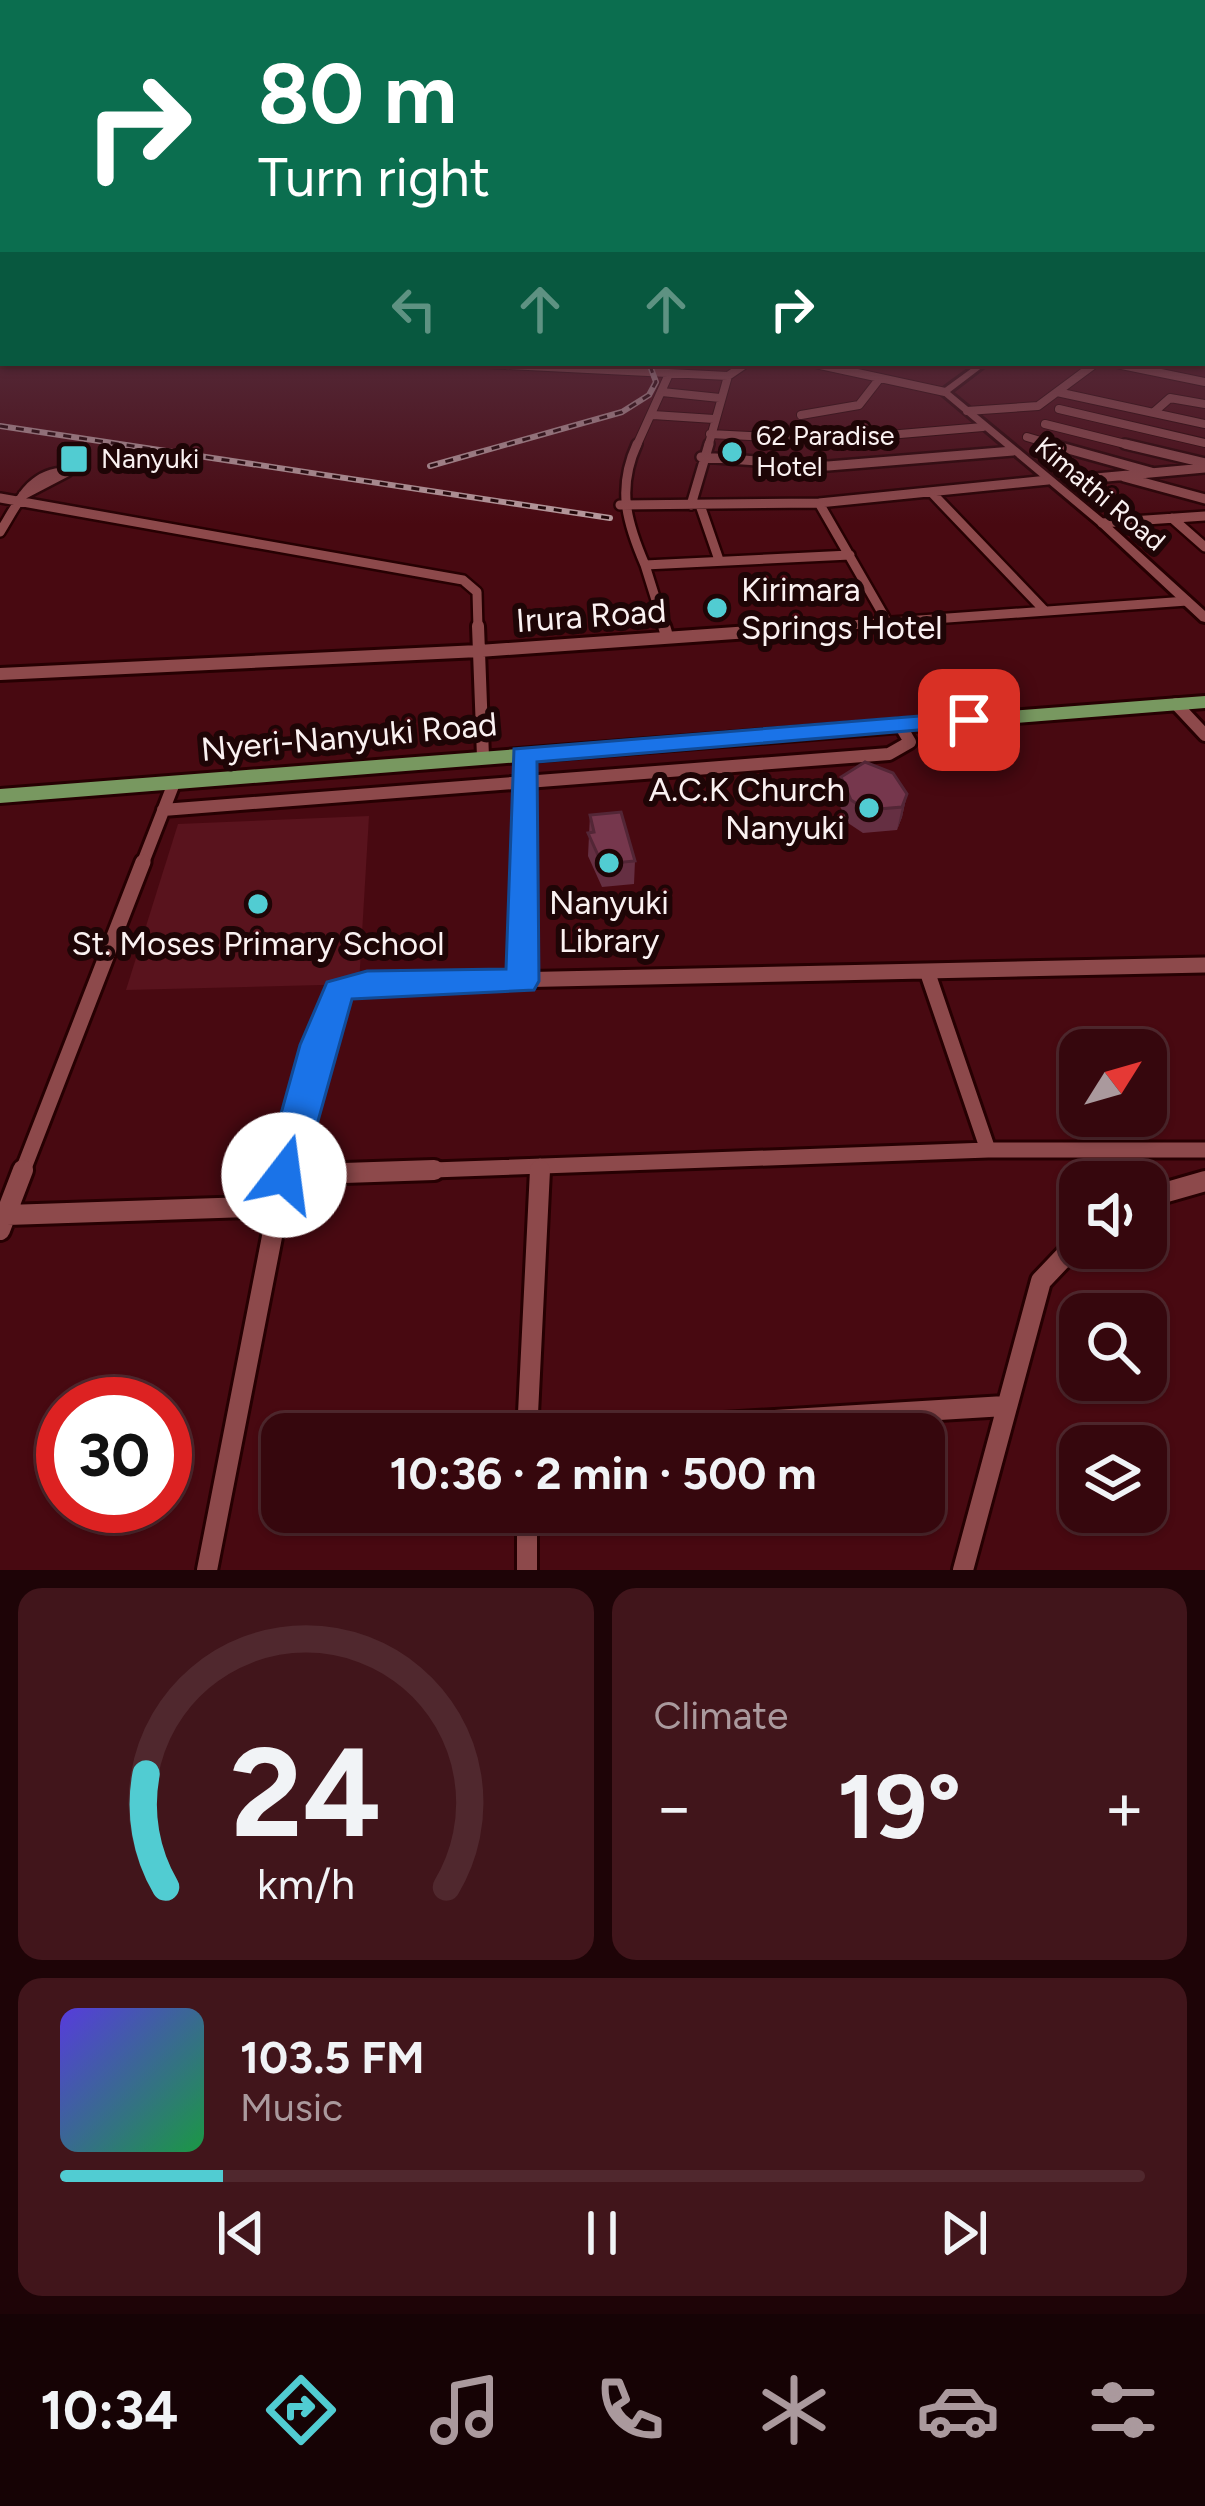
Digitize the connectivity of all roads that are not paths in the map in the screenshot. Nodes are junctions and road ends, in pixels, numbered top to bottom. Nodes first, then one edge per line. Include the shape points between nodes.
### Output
1 (667, 378) edge
2 (727, 378) edge
3 (880, 378) edge
4 (881, 378) edge
5 (963, 378) edge
6 (1075, 378) edge
7 (662, 392) junction
8 (945, 392) junction
9 (1057, 392) junction
10 (1076, 396) junction
11 (721, 398) junction
12 (1205, 404) edge
13 (1059, 410) junction
14 (967, 411) junction
15 (1154, 412) junction
16 (652, 415) junction
17 (801, 415) dead end
18 (1178, 418) junction
19 (714, 419) junction
20 (1045, 424) junction
21 (1205, 424) edge
22 (983, 427) junction
23 (710, 434) junction
24 (1164, 434) junction
25 (1205, 443) edge
26 (1154, 449) junction
27 (1013, 451) junction
28 (701, 458) junction
29 (1205, 465) edge
30 (1151, 472) junction
31 (1117, 475) junction
32 (1085, 479) dead end
33 (1048, 480) junction
34 (933, 494) junction
35 (0, 498) edge
36 (22, 498) junction
37 (1205, 500) edge
38 (819, 503) junction
39 (620, 505) junction
40 (695, 505) junction
41 (1205, 516) edge
42 (1172, 518) junction
43 (1102, 523) junction
44 (0, 532) edge
45 (1205, 547) edge
46 (850, 555) junction
47 (718, 560) junction
48 (645, 565) junction
49 (1186, 602) junction
50 (1045, 610) junction
51 (1205, 618) edge
52 (888, 623) junction
53 (667, 636) junction
54 (478, 651) junction
55 (0, 674) edge
56 (1205, 702) edge
57 (1176, 704) junction
58 (900, 725) junction
59 (1205, 735) edge
60 (524, 755) junction
61 (483, 757) junction
62 (336, 770) junction
63 (523, 781) junction
64 (174, 783) junction
65 (0, 796) edge
66 (334, 796) junction
67 (163, 811) junction
68 (1205, 965) edge
69 (928, 974) junction
70 (523, 981) junction
71 (988, 1150) junction
72 (1205, 1150) edge
73 (540, 1166) junction
74 (284, 1175) junction
75 (1205, 1180) edge
76 (1167, 1192) edge
77 (278, 1206) junction
78 (3, 1222) edge
79 (1059, 1263) edge
80 (1006, 1406) junction
81 (528, 1413) edge
82 (890, 1413) edge
83 (527, 1533) edge
84 (207, 1570) edge
85 (526, 1570) edge
86 (963, 1570) edge

1 - 7 street
2 - 11 street
3 - 17 street via 859,405
4 - 8 street
5 - 8 street
6 - 9 street
7 - 11 street
7 - 16 street
8 - 14 street, Kimathi Road
9 - 10 street
9 - 14 street via 1032,408
10 - 13 street
10 - 15 street
11 - 19 street
12 - 15 street via 1169,398
13 - 20 street
13 - 24 street
14 - 22 street, Kimathi Road
15 - 18 street
16 - 19 street
16 - 39 street via 629,459
18 - 21 street
18 - 24 street
19 - 23 street
20 - 26 street
20 - 30 street via 1026,438
22 - 23 street via 829,440
22 - 27 street, Kimathi Road
23 - 28 street
24 - 25 street
24 - 26 street
26 - 29 street
27 - 28 street via 828,466
27 - 33 street, Kimathi Road
28 - 40 street
29 - 30 street
30 - 31 street
31 - 32 street
31 - 37 street
33 - 34 street
33 - 43 street, Kimathi Road
34 - 38 street
34 - 50 street
35 - 36 street
36 - 36 street via 44,472 69,475
36 - 44 street
36 - 54 street via 457,578 477,592
38 - 40 street
38 - 46 street
39 - 40 street
39 - 48 street
40 - 47 street
41 - 42 street
42 - 43 street
42 - 45 street
43 - 49 street, Kimathi Road
46 - 47 street
46 - 52 street
47 - 48 street
48 - 53 street
49 - 50 street, Irura Road
49 - 51 street, Kimathi Road
50 - 52 street, Irura Road
52 - 53 street, Irura Road
53 - 54 street, Irura Road
54 - 55 street, Irura Road
54 - 61 street
56 - 57 highway, Nyeri-Nanyuki Road
57 - 58 highway, Nyeri-Nanyuki Road
57 - 59 street
58 - 60 highway, Nyeri-Nanyuki Road
58 - 63 street via 910,742 889,754
60 - 61 highway, Nyeri-Nanyuki Road
60 - 63 street
61 - 62 highway, Nyeri-Nanyuki Road
62 - 64 highway, Nyeri-Nanyuki Road
62 - 66 street
63 - 66 street
63 - 70 street
64 - 65 highway, Nyeri-Nanyuki Road
64 - 67 street
66 - 67 street
67 - 78 street
68 - 69 street
69 - 70 street
69 - 71 street
70 - 74 street via 338,990
71 - 72 street
71 - 73 street
73 - 74 street
73 - 81 street
74 - 77 street
75 - 76 street
77 - 78 street
77 - 84 street
79 - 80 street via 1041,1282
80 - 82 street
80 - 86 street
83 - 85 street

